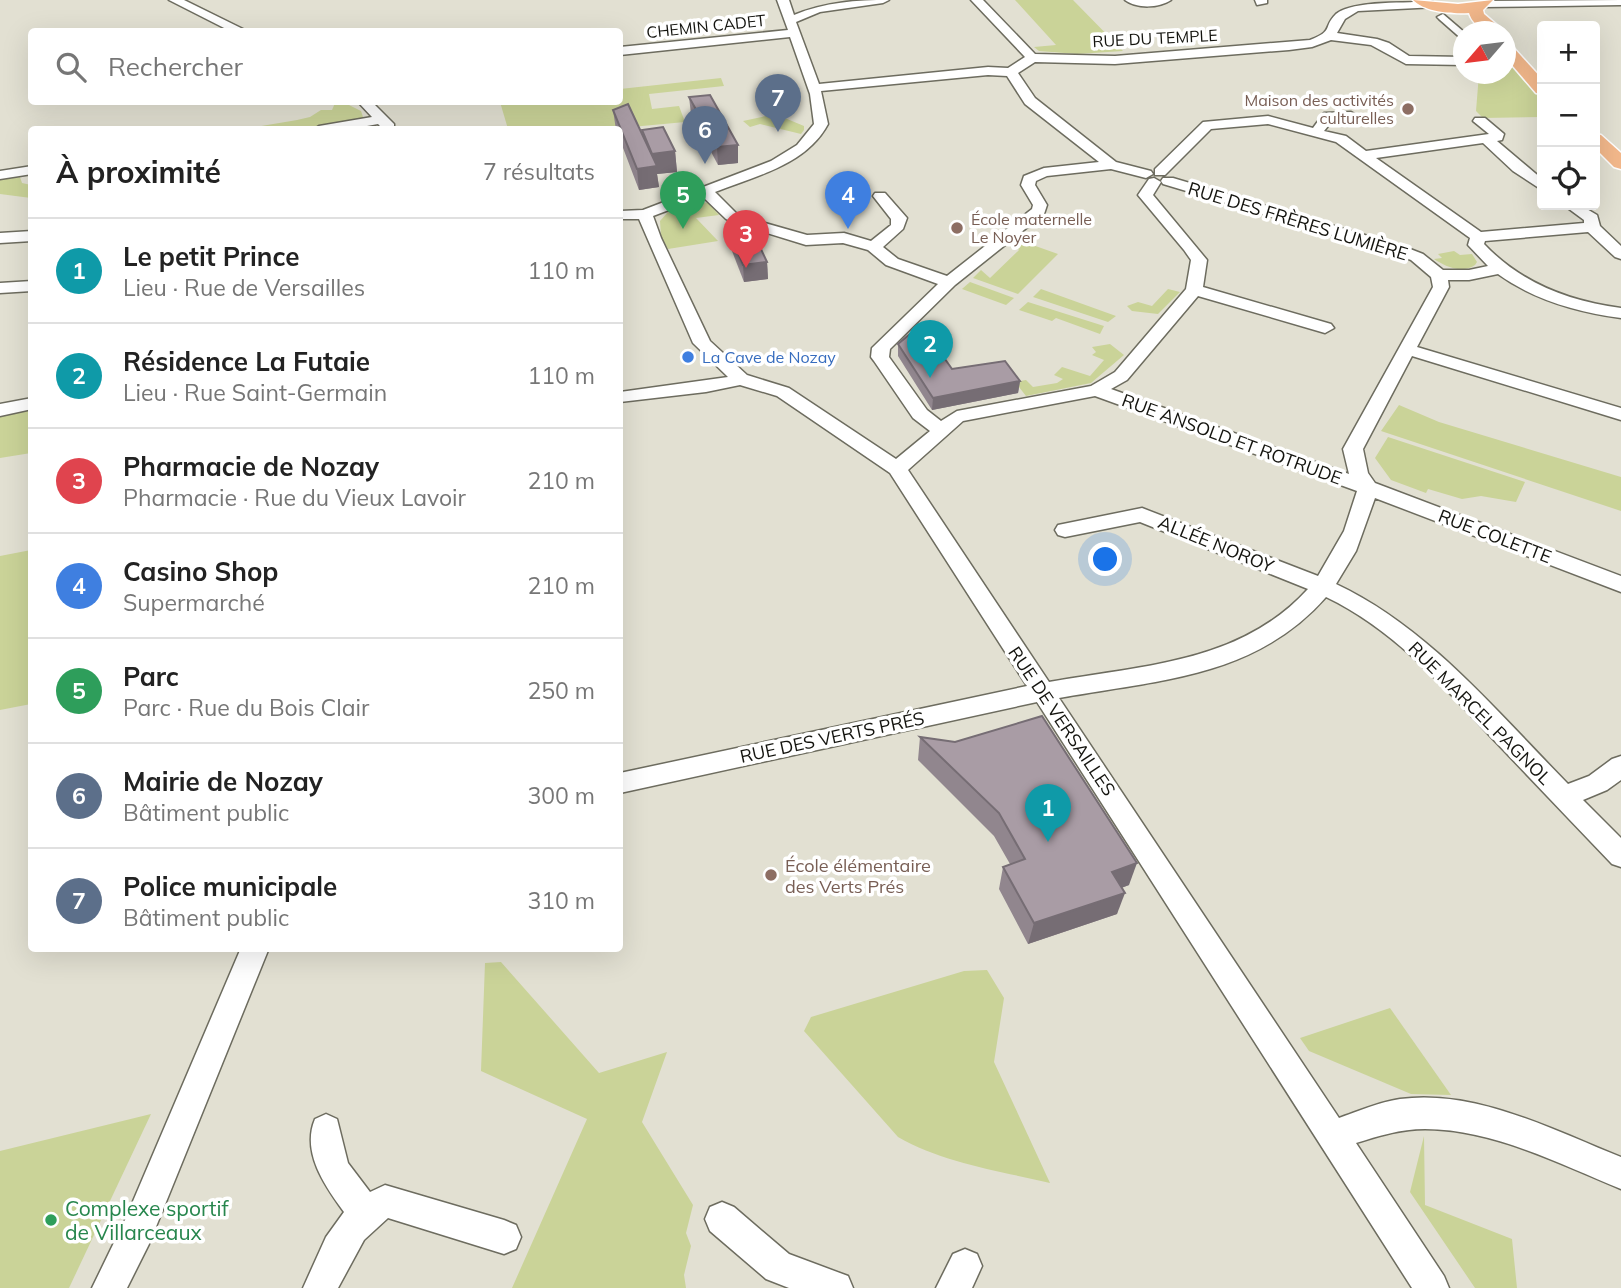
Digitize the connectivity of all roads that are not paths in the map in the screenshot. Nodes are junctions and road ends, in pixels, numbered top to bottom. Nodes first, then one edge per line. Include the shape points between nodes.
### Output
1 (174, 0) edge
2 (783, 0) edge
3 (883, 0) edge
4 (977, 0) edge
5 (1164, 0) edge
6 (1504, 0) edge
7 (1135, 1) edge
8 (1621, 2) edge
9 (1117, 3) dead end
10 (1407, 3) edge
11 (1519, 3) junction
12 (1482, 4) edge
13 (1435, 7) edge
14 (1466, 21) edge
15 (1480, 21) edge
16 (793, 26) junction
17 (1453, 26) edge
18 (234, 28) edge
19 (1330, 36) junction
20 (1516, 50) edge
21 (623, 51) edge
22 (1032, 58) junction
23 (1516, 60) edge
24 (1453, 61) edge
25 (1011, 72) junction
26 (1537, 73) edge
27 (1538, 84) edge
28 (814, 88) junction
29 (368, 105) edge
30 (1351, 116) dead end
31 (1480, 121) dead end
32 (387, 124) edge
33 (364, 126) edge
34 (1317, 131) junction
35 (1488, 140) junction
36 (1600, 143) edge
37 (1365, 155) junction
38 (1621, 163) edge
39 (1111, 165) junction
40 (28, 171) edge
41 (0, 175) edge
42 (1157, 177) junction
43 (1537, 182) edge
44 (706, 191) junction
45 (880, 196) dead end
46 (1579, 210) edge
47 (645, 214) junction
48 (623, 215) edge
49 (1592, 227) junction
50 (28, 236) edge
51 (1478, 237) junction
52 (0, 238) edge
53 (874, 247) junction
54 (1621, 254) edge
55 (1502, 268) junction
56 (1439, 275) junction
57 (951, 281) junction
58 (28, 286) edge
59 (0, 288) edge
60 (1194, 290) junction
61 (1621, 313) edge
62 (1325, 328) dead end
63 (1406, 349) junction
64 (741, 379) junction
65 (1096, 390) junction
66 (623, 397) edge
67 (28, 404) edge
68 (0, 410) edge
69 (1621, 414) edge
70 (939, 429) junction
71 (897, 469) junction
72 (1368, 488) junction
73 (1065, 530) dead end
74 (1621, 584) edge
75 (1324, 587) junction
76 (1045, 692) junction
77 (1621, 766) edge
78 (623, 782) edge
79 (1563, 797) junction
80 (1621, 856) edge
81 (253, 952) edge
82 (326, 1130) dead end
83 (1333, 1135) junction
84 (1621, 1173) edge
85 (365, 1212) junction
86 (722, 1219) dead end
87 (504, 1237) dead end
88 (109, 1288) edge
89 (320, 1288) edge
90 (836, 1288) edge
91 (1432, 1288) edge

1 - 18 street
2 - 16 street
3 - 16 street, CHEMIN CADET via 818,9
4 - 22 street
5 - 7 street
6 - 11 street
7 - 9 street via 1137,6
8 - 11 street
10 - 13 street
10 - 19 street via 1350,10 1340,17
11 - 12 street
12 - 13 main road
12 - 15 main road via 1476,16
13 - 14 main road
13 - 17 street
16 - 21 street, CHEMIN CADET
16 - 28 street
19 - 22 street, RUE DU TEMPLE via 1289,46 1132,60
19 - 24 street via 1373,42 1406,60
20 - 26 main road
22 - 25 street
23 - 27 main road
25 - 28 street
25 - 39 street, RUE DES FRÈRES LUMIÈRE via 1030,102
28 - 44 street via 820,126 802,148 776,164
29 - 32 street
30 - 34 street via 1329,116
31 - 35 street via 1497,134
32 - 33 street
34 - 37 street via 1341,139
34 - 42 street via 1268,120 1217,122 1202,128
35 - 37 street
35 - 43 street
36 - 38 main road
37 - 51 street
39 - 42 street, RUE DES FRÈRES LUMIÈRE
39 - 57 street via 1029,179 1041,205 1039,211
40 - 41 street
42 - 56 street, RUE DES FRÈRES LUMIÈRE via 1399,250 1417,257
42 - 60 street via 1145,195 1199,260
44 - 47 street
44 - 53 street via 739,220 806,240 844,238
45 - 53 street via 899,218 898,226
46 - 49 street via 1592,218
47 - 48 street
47 - 64 street, RUE DE VERSAILLES via 697,335
49 - 51 street
49 - 54 street
50 - 52 street
51 - 55 street via 1476,245
53 - 57 street via 892,262
55 - 56 street
55 - 61 street via 1537,291
56 - 63 street via 1441,287
57 - 70 street via 881,348 880,357 920,414
58 - 59 street
60 - 62 street
60 - 65 street via 1121,376
63 - 69 street
63 - 72 street via 1353,449 1358,473
64 - 66 street
64 - 71 street, RUE DE VERSAILLES via 783,392
65 - 70 street via 957,417
65 - 72 street, RUE ANSOLD ET ROTRUDE
67 - 68 street
70 - 71 street
71 - 76 street, RUE DE VERSAILLES
72 - 74 street, RUE COLETTE
72 - 75 street via 1363,514
73 - 75 street, ALLÉE NOROY via 1142,514
75 - 76 street via 1302,612 1233,653 1192,668
75 - 79 street, RUE MARCEL PAGNOL via 1358,603 1407,639
76 - 78 street, RUE DES VERTS PRÉS
76 - 83 street, RUE DE VERSAILLES
77 - 79 street via 1598,783
79 - 80 street, RUE MARCEL PAGNOL
81 - 88 street via 137,1232
82 - 85 street via 333,1170
83 - 84 street via 1401,1115 1454,1117 1520,1134
83 - 91 street, RUE DE VERSAILLES
85 - 87 street via 386,1201
85 - 89 street via 349,1230
86 - 90 street via 778,1268

